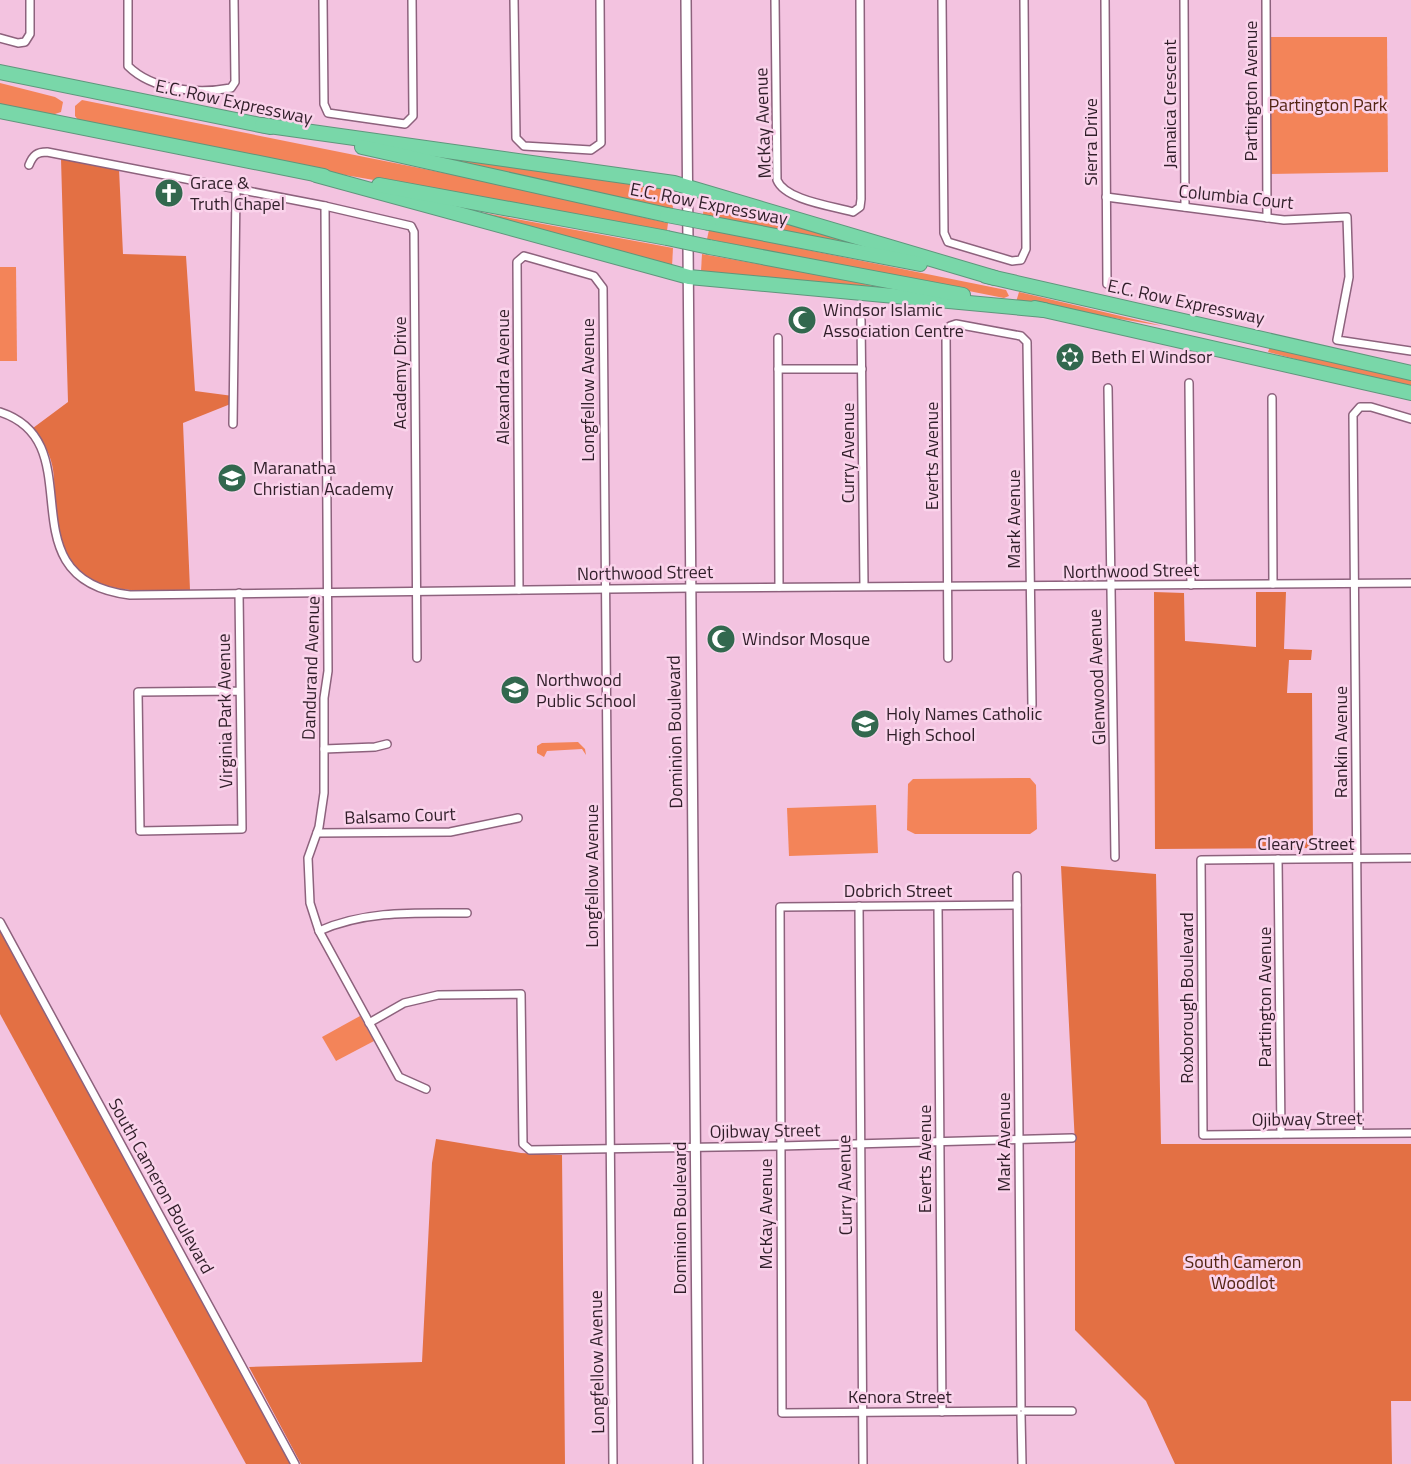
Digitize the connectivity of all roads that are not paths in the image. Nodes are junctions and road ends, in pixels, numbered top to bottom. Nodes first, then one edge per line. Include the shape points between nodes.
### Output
1 (30, 0) edge
2 (128, 0) edge
3 (234, 0) edge
4 (323, 0) edge
5 (412, 0) edge
6 (514, 0) edge
7 (600, 0) edge
8 (686, 0) edge
9 (775, 0) edge
10 (860, 0) edge
11 (942, 0) edge
12 (1024, 0) edge
13 (1106, 0) edge
14 (1184, 0) edge
15 (1266, 0) edge
16 (0, 38) edge
17 (0, 65) edge
18 (0, 72) edge
19 (72, 88) junction
20 (0, 111) edge
21 (0, 119) edge
22 (63, 125) junction
23 (262, 125) junction
24 (28, 165) dead end
25 (316, 175) junction
26 (688, 187) junction
27 (236, 189) junction
28 (1106, 197) junction
29 (325, 206) junction
30 (1185, 207) junction
31 (1267, 218) junction
32 (689, 277) junction
33 (995, 278) junction
34 (1107, 284) dead end
35 (603, 288) joint
36 (1044, 310) junction
37 (861, 320) dead end
38 (1021, 336) joint
39 (778, 338) dead end
40 (1411, 351) edge
41 (778, 369) junction
42 (862, 369) junction
43 (1411, 373) edge
44 (1189, 383) dead end
45 (1108, 388) dead end
46 (1411, 393) edge
47 (1272, 399) dead end
48 (0, 412) edge
49 (1411, 419) edge
50 (233, 424) dead end
51 (1411, 583) edge
52 (1273, 584) junction
53 (1354, 584) junction
54 (1109, 585) junction
55 (1191, 585) junction
56 (864, 586) junction
57 (948, 586) junction
58 (779, 587) junction
59 (1031, 587) junction
60 (691, 588) junction
61 (605, 589) junction
62 (519, 590) junction
63 (416, 591) junction
64 (328, 592) junction
65 (239, 593) junction
66 (417, 658) dead end
67 (948, 658) dead end
68 (240, 691) junction
69 (1032, 705) dead end
70 (387, 744) dead end
71 (324, 749) junction
72 (518, 818) dead end
73 (317, 833) junction
74 (1115, 857) dead end
75 (1411, 858) edge
76 (1278, 859) junction
77 (1357, 859) junction
78 (1201, 860) joint
79 (1017, 876) dead end
80 (1017, 905) junction
81 (860, 906) junction
82 (938, 906) junction
83 (780, 907) joint
84 (467, 913) dead end
85 (0, 922) edge
86 (319, 931) junction
87 (369, 1023) junction
88 (426, 1089) dead end
89 (1359, 1132) junction
90 (1411, 1133) edge
91 (1281, 1134) junction
92 (1203, 1136) joint
93 (1072, 1138) dead end
94 (1019, 1139) junction
95 (940, 1142) junction
96 (860, 1145) junction
97 (781, 1146) junction
98 (696, 1147) junction
99 (609, 1148) junction
100 (1021, 1411) junction
101 (1072, 1411) dead end
102 (862, 1412) junction
103 (942, 1412) junction
104 (782, 1413) joint
105 (295, 1464) edge
106 (613, 1464) edge
107 (698, 1464) edge
108 (862, 1464) edge
109 (1022, 1464) edge

1 - 16 street via 30,34 25,42
2 - 3 street via 128,66 156,82 186,90 231,88 235,82
4 - 5 street via 324,104 328,113 405,124 414,116
6 - 7 street via 516,138 524,146 591,150 601,143
8 - 26 street, Dominion Boulevard
9 - 10 street, McKay Avenue via 777,180 790,195 853,212 860,207 861,199
11 - 12 street via 944,233 948,242 957,246 1012,261 1021,260 1026,249
13 - 28 street, Sierra Drive
14 - 30 street, Jamaica Crescent
15 - 31 street, Partington Avenue
17 - 19 highway
18 - 19 highway, E.C. Row Expressway
19 - 23 highway, E.C. Row Expressway
20 - 22 highway
21 - 22 highway
22 - 25 highway
23 - 26 highway
23 - 33 highway, E.C. Row Expressway, bridge via 709,224
24 - 27 street via 39,152 47,152
25 - 32 highway
25 - 36 highway, bridge
26 - 32 street, Dominion Boulevard
26 - 33 highway
27 - 29 street
27 - 50 street
28 - 30 street, Columbia Court
28 - 34 street, Sierra Drive
29 - 63 street, Academy Drive via 411,226 414,232
29 - 64 street, Dandurand Avenue
30 - 31 street, Columbia Court
31 - 40 street, Columbia Court via 1347,217 1349,277 1337,340
32 - 36 highway
32 - 60 street, Dominion Boulevard
33 - 43 highway, E.C. Row Expressway
35 - 61 street, Longfellow Avenue
35 - 62 street, Alexandra Avenue via 594,276 543,260 524,256 517,262
36 - 46 highway
37 - 42 street, Curry Avenue
38 - 57 street, Everts Avenue via 956,324 946,333
38 - 59 street, Mark Avenue via 1027,342 1028,357
39 - 41 street
41 - 42 street
41 - 58 street
42 - 56 street, Curry Avenue
44 - 55 street
45 - 54 street, Glenwood Avenue
47 - 52 street
48 - 65 street, Northwood Street via 27,428 40,446 50,479 51,526 56,544 66,563 80,577 109,593
49 - 53 street, Rankin Avenue via 1371,407 1360,407 1353,415
51 - 53 street, Northwood Street
52 - 53 street, Northwood Street
52 - 55 street, Northwood Street
53 - 77 street, Rankin Avenue
54 - 55 street, Northwood Street
54 - 59 street, Northwood Street
54 - 74 street, Glenwood Avenue via 1114,662
56 - 57 street, Northwood Street
56 - 58 street, Northwood Street
57 - 59 street, Northwood Street
57 - 67 street, Everts Avenue
58 - 60 street, Northwood Street
59 - 69 street, Mark Avenue
60 - 61 street, Northwood Street
60 - 98 street, Dominion Boulevard
61 - 62 street, Northwood Street
61 - 99 street, Longfellow Avenue
62 - 63 street, Northwood Street
63 - 64 street, Northwood Street
63 - 66 street, Academy Drive
64 - 65 street, Northwood Street
64 - 71 street, Dandurand Avenue
65 - 68 street, Virginia Park Avenue
68 - 68 street, Virginia Park Avenue via 138,692 140,831 242,829
70 - 71 street
71 - 73 street, Dandurand Avenue via 324,793
72 - 73 street, Balsamo Court via 450,832
73 - 86 street, Dandurand Avenue via 308,858 308,879 310,903
75 - 77 street, Cleary Street
76 - 77 street, Cleary Street
76 - 78 street, Cleary Street
76 - 91 street, Partington Avenue
77 - 89 street, Rankin Avenue
78 - 92 street, Roxborough Boulevard
79 - 80 street, Mark Avenue
80 - 82 street, Dobrich Street
80 - 94 street, Mark Avenue
81 - 82 street, Dobrich Street
81 - 83 street, Dobrich Street
81 - 96 street, Curry Avenue
82 - 95 street, Everts Avenue
83 - 97 street, McKay Avenue
84 - 86 street via 396,913 365,917
85 - 105 street, South Cameron Boulevard
86 - 87 street, Dandurand Avenue
87 - 88 street, Dandurand Avenue via 399,1077
87 - 99 street, Ojibway Street via 404,1003 438,995 521,994 523,1144 530,1150
89 - 90 street, Ojibway Street
89 - 91 street, Ojibway Street
91 - 92 street, Ojibway Street
93 - 94 street, Ojibway Street
94 - 95 street, Ojibway Street
94 - 100 street, Mark Avenue
95 - 96 street, Ojibway Street
95 - 103 street, Everts Avenue
96 - 97 street, Ojibway Street
96 - 102 street, Curry Avenue
97 - 98 street, Ojibway Street
97 - 104 street, McKay Avenue
98 - 99 street, Ojibway Street
98 - 107 street, Dominion Boulevard
99 - 106 street, Longfellow Avenue
100 - 101 street, Kenora Street
100 - 103 street, Kenora Street
100 - 109 street, Mark Avenue
102 - 103 street, Kenora Street
102 - 104 street, Kenora Street
102 - 108 street, Curry Avenue

